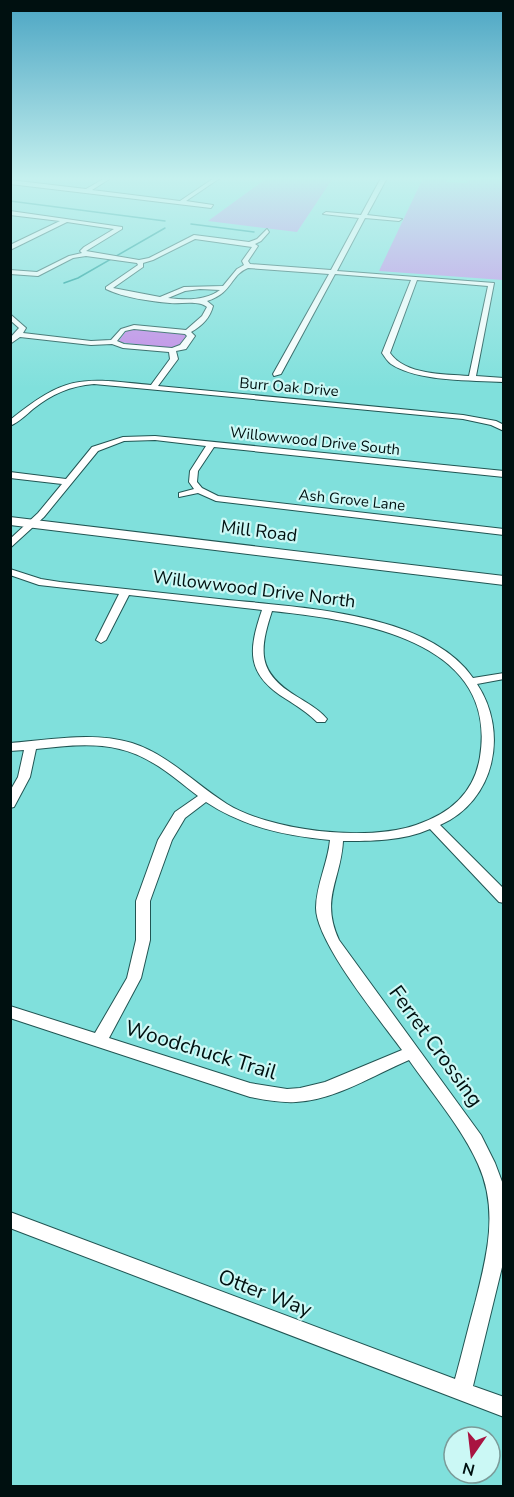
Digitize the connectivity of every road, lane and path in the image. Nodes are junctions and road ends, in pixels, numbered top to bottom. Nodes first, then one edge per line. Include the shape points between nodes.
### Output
1 (87, 248) edge
2 (172, 248) edge
3 (254, 248) edge
4 (346, 248) edge
5 (86, 254) junction
6 (139, 262) junction
7 (248, 266) junction
8 (10, 272) edge
9 (333, 272) junction
10 (415, 278) junction
11 (224, 288) junction
12 (162, 299) junction
13 (201, 300) junction
14 (10, 315) edge
15 (187, 332) junction
16 (19, 335) junction
17 (10, 342) edge
18 (113, 342) junction
19 (172, 350) junction
20 (396, 366) junction
21 (386, 369) dead end
22 (277, 374) dead end
23 (472, 377) junction
24 (504, 380) edge
25 (153, 387) junction
26 (10, 424) edge
27 (504, 429) edge
28 (211, 444) junction
29 (504, 474) edge
30 (10, 475) edge
31 (67, 482) junction
32 (199, 490) junction
33 (182, 495) dead end
34 (10, 521) edge
35 (32, 524) junction
36 (504, 532) edge
37 (10, 545) edge
38 (10, 572) edge
39 (504, 581) edge
40 (125, 593) junction
41 (268, 607) junction
42 (100, 640) dead end
43 (504, 676) edge
44 (472, 682) junction
45 (321, 719) dead end
46 (31, 746) junction
47 (10, 747) edge
48 (204, 797) junction
49 (10, 804) edge
50 (432, 824) junction
51 (337, 838) junction
52 (504, 898) edge
53 (10, 1012) edge
54 (99, 1041) junction
55 (412, 1052) junction
56 (10, 1220) edge
57 (462, 1392) junction
58 (504, 1407) edge

1 - 5 street via 83,252
2 - 6 street
3 - 7 street via 245,261
4 - 9 street
5 - 6 street
5 - 8 street via 38,274
6 - 12 street via 141,266 108,288
7 - 9 street
7 - 11 street via 240,268
9 - 10 street
9 - 22 street
10 - 20 street via 386,353
10 - 23 street via 492,284
11 - 12 street via 186,288
11 - 13 street via 219,294
12 - 13 street
13 - 15 street via 210,309
14 - 16 street via 23,328
15 - 18 street via 134,327 123,330
15 - 19 street via 191,336 183,347
16 - 17 street
16 - 18 street
18 - 19 street
19 - 25 street via 174,359
20 - 21 street
20 - 23 street
23 - 24 street
25 - 26 street, Burr Oak Drive via 68,382
25 - 27 street, Burr Oak Drive via 463,417
28 - 29 street, Willowwood Drive South
28 - 31 street, Willowwood Drive South via 122,436 95,449
28 - 32 street via 193,476
30 - 31 street
31 - 35 street, Willowwood Drive South
32 - 33 street
32 - 36 street, Ash Grove Lane via 232,501
34 - 35 street, Mill Road
35 - 37 street
35 - 39 street, Mill Road
38 - 40 street, Willowwood Drive North via 39,582
40 - 41 street, Willowwood Drive North
40 - 42 street
41 - 44 street, Willowwood Drive North via 348,616 384,626 428,646
41 - 45 street via 257,641 258,663 275,686
43 - 44 street
44 - 50 street, Willowwood Drive North via 488,724 484,772 467,802
46 - 47 street, Willowwood Drive North
46 - 48 street, Willowwood Drive North via 70,741 128,746 156,758
46 - 49 street via 24,777
48 - 51 street, Willowwood Drive North via 260,824
48 - 54 street via 180,815 165,840 143,901 143,940 134,978
50 - 51 street, Willowwood Drive North via 382,835
50 - 52 street
51 - 55 street, Ferret Crossing via 324,920 333,942
53 - 54 street, Woodchuck Trail
54 - 55 street, Woodchuck Trail via 275,1095 302,1095
55 - 57 street, Ferret Crossing via 475,1140 490,1166 498,1196 501,1226 497,1255
56 - 57 street, Otter Way
57 - 58 street, Otter Way

